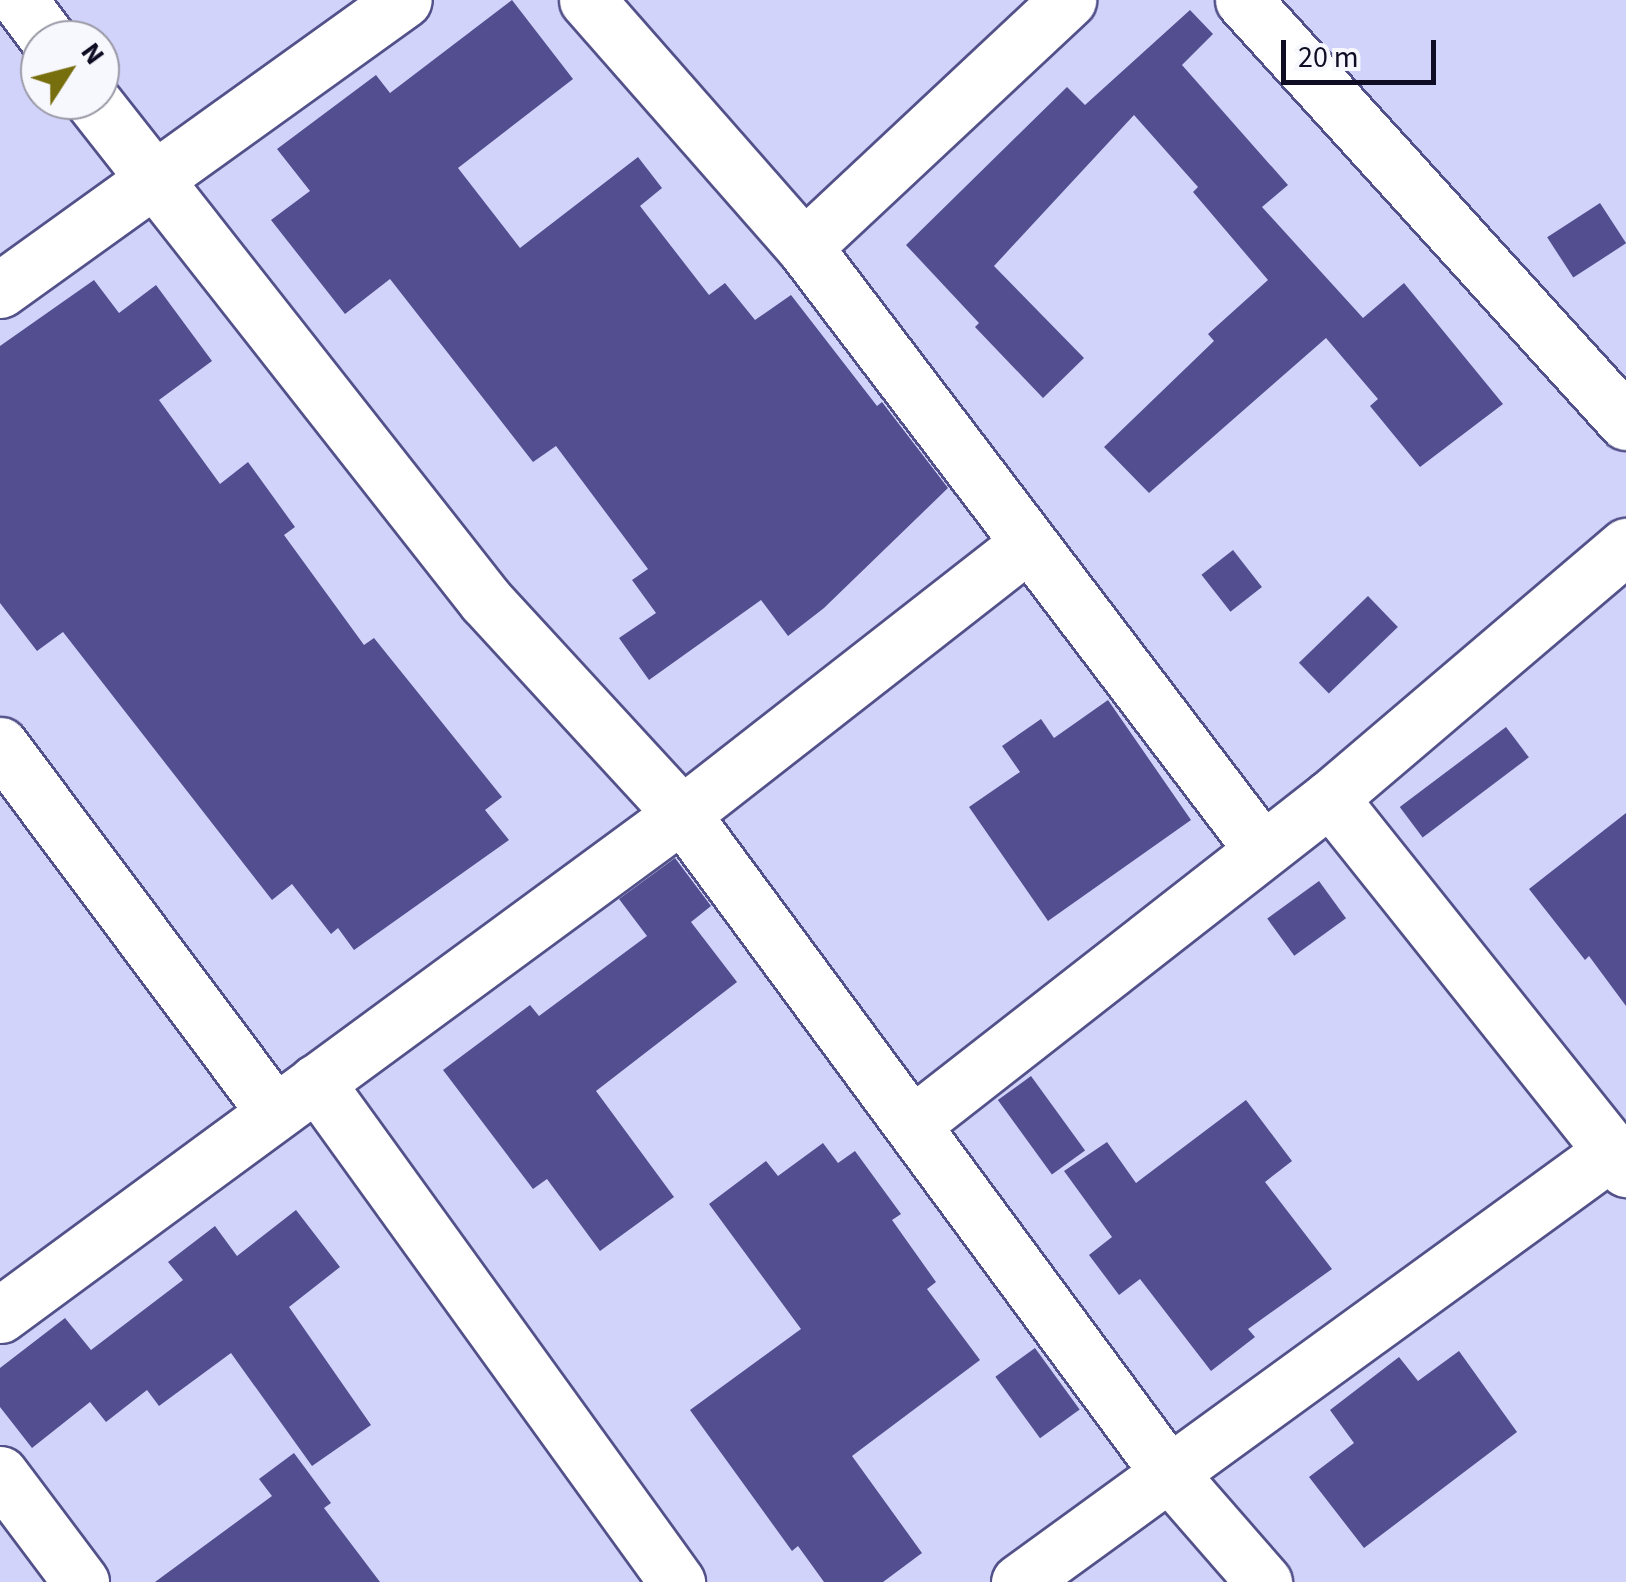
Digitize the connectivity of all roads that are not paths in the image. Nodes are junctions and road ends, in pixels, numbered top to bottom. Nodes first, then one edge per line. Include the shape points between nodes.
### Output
1 (404, 0) edge
2 (587, 0) edge
3 (1068, 0) edge
4 (1243, 0) edge
5 (107, 120) edge
6 (151, 180) junction
7 (804, 247) junction
8 (0, 290) edge
9 (1626, 422) edge
10 (1028, 544) junction
11 (1626, 546) edge
12 (0, 745) edge
13 (1330, 798) junction
14 (682, 814) junction
15 (1261, 848) junction
16 (296, 1098) junction
17 (914, 1123) junction
18 (1618, 1160) edge
19 (0, 1315) edge
20 (1168, 1472) junction
21 (0, 1474) edge
22 (81, 1582) edge
23 (677, 1582) edge
24 (1019, 1582) edge
25 (1264, 1582) edge

1 - 6 street
2 - 7 street
3 - 7 street
4 - 9 street
5 - 6 street
6 - 8 street
6 - 14 street via 486,601
7 - 10 street
10 - 14 street
10 - 15 street
11 - 13 street
12 - 16 street
13 - 15 street
13 - 18 street
14 - 16 street
14 - 17 street
15 - 17 street
16 - 19 street
16 - 23 street
17 - 20 street
18 - 20 street
20 - 24 street
20 - 25 street
21 - 22 street

